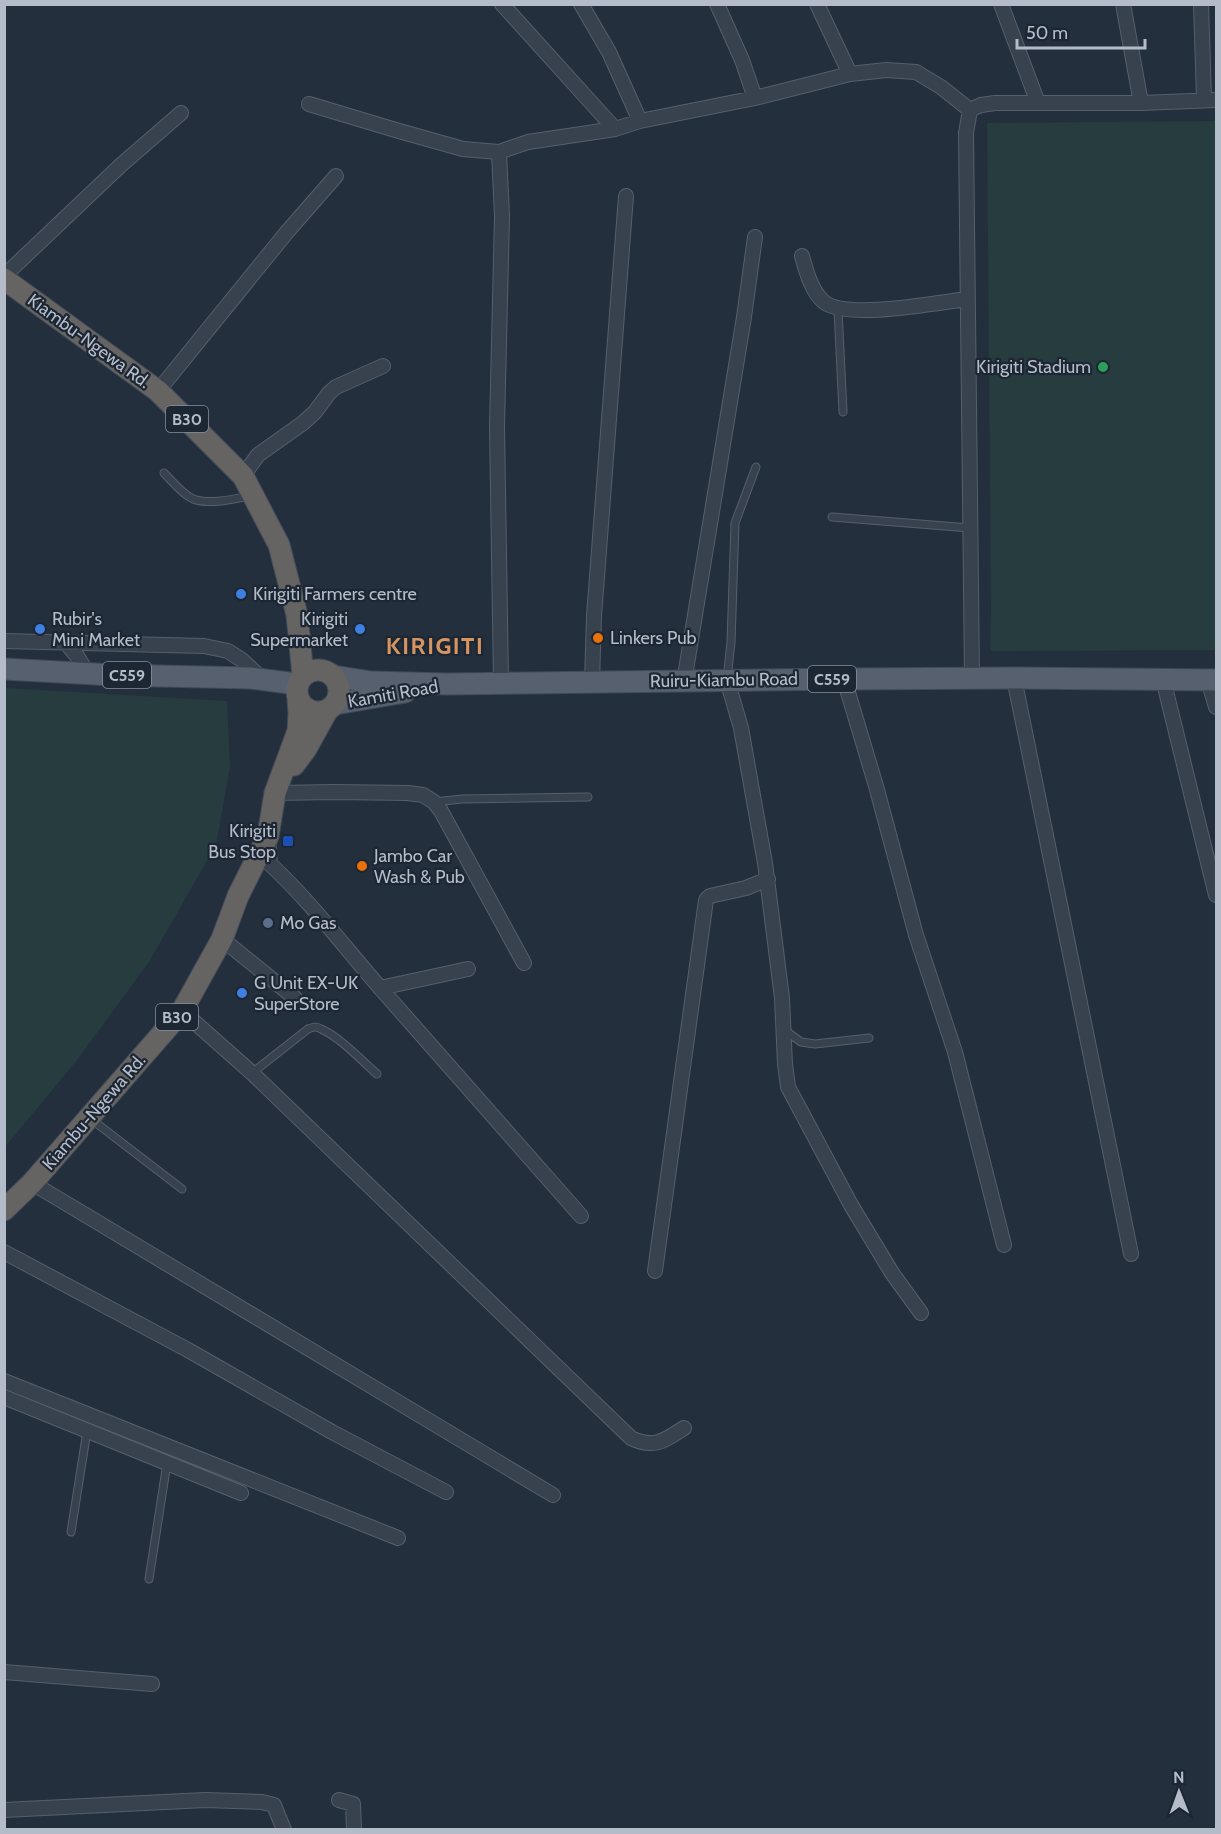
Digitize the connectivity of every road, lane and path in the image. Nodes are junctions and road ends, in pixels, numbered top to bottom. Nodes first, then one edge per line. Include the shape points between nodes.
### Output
1 (502, 4) edge
2 (581, 4) edge
3 (717, 4) edge
4 (817, 4) edge
5 (1001, 4) edge
6 (1122, 4) edge
7 (1201, 4) edge
8 (850, 74) junction
9 (755, 98) junction
10 (1210, 100) edge
11 (1038, 103) junction
12 (1141, 103) junction
13 (309, 104) dead end
14 (970, 110) junction
15 (181, 113) dead end
16 (640, 121) junction
17 (615, 129) junction
18 (500, 152) junction
19 (336, 176) dead end
20 (626, 195) dead end
21 (755, 237) dead end
22 (802, 256) dead end
23 (4, 278) edge
24 (967, 299) junction
25 (838, 309) junction
26 (383, 366) dead end
27 (158, 391) junction
28 (843, 412) dead end
29 (756, 467) dead end
30 (164, 473) dead end
31 (243, 476) junction
32 (253, 495) junction
33 (832, 517) dead end
34 (970, 528) junction
35 (4, 641) edge
36 (66, 643) junction
37 (4, 669) edge
38 (88, 674) junction
39 (256, 678) junction
40 (972, 678) junction
41 (1014, 678) junction
42 (844, 679) junction
43 (727, 680) junction
44 (1163, 680) junction
45 (1212, 680) edge
46 (311, 681) junction
47 (592, 682) junction
48 (684, 682) junction
49 (501, 683) junction
50 (447, 684) junction
51 (331, 707) junction
52 (1216, 707) edge
53 (278, 787) junction
54 (588, 797) dead end
55 (434, 802) junction
56 (268, 836) junction
57 (768, 879) junction
58 (1216, 895) edge
59 (222, 939) junction
60 (524, 963) dead end
61 (468, 969) dead end
62 (380, 988) junction
63 (295, 998) dead end
64 (182, 1011) junction
65 (784, 1030) junction
66 (869, 1038) dead end
67 (252, 1073) junction
68 (377, 1074) dead end
69 (89, 1117) junction
70 (32, 1183) junction
71 (182, 1188) dead end
72 (4, 1210) edge
73 (581, 1216) dead end
74 (1004, 1245) dead end
75 (4, 1252) edge
76 (1131, 1254) dead end
77 (655, 1271) dead end
78 (921, 1313) dead end
79 (4, 1381) edge
80 (4, 1397) edge
81 (684, 1428) dead end
82 (87, 1431) junction
83 (168, 1463) junction
84 (446, 1492) dead end
85 (241, 1493) dead end
86 (553, 1495) dead end
87 (71, 1532) dead end
88 (398, 1538) dead end
89 (149, 1579) dead end
90 (4, 1672) edge
91 (152, 1684) dead end
92 (339, 1800) dead end
93 (4, 1809) edge
94 (284, 1830) edge
95 (354, 1830) edge

1 - 17 street
2 - 16 street via 609,52
3 - 9 street
4 - 8 street
5 - 11 street
6 - 12 street
7 - 10 street
8 - 9 street
8 - 14 street via 916,72
9 - 16 street
10 - 12 street
11 - 12 street
11 - 14 street via 995,103
13 - 18 street via 463,149
14 - 24 street via 966,133
15 - 23 street
16 - 17 street
17 - 18 street via 528,142
18 - 49 street via 497,426
19 - 27 street via 286,231
20 - 47 street
21 - 48 street
22 - 25 street via 822,301
23 - 27 highway, Kiambu-Ngewa Rd. / B30
24 - 25 street via 866,310
24 - 34 street
25 - 28 lane
26 - 31 street via 336,387 309,417 258,455
27 - 31 highway, Kiambu-Ngewa Rd. / B30
29 - 43 lane via 735,523
30 - 32 lane via 193,499 229,500
31 - 32 highway, Kiambu-Ngewa Rd. / B30
32 - 46 highway, Kiambu-Ngewa Rd. / B30 via 279,545
33 - 34 lane
34 - 40 street
35 - 36 street
36 - 38 street
36 - 39 street via 204,646 228,651 242,660
37 - 38 main road, C559
38 - 39 main road, C559
39 - 46 main road, Kamiti Road
40 - 41 main road, Ruiru-Kiambu Road / C559
40 - 42 main road, Ruiru-Kiambu Road / C559
41 - 44 main road, Ruiru-Kiambu Road / C559
41 - 76 street
42 - 43 main road, Ruiru-Kiambu Road / C559
42 - 74 street via 916,936 955,1052
43 - 48 main road, Ruiru-Kiambu Road / C559
43 - 57 street via 741,728
44 - 45 main road, Ruiru-Kiambu Road / C559
44 - 58 street
45 - 52 street
46 - 50 main road, Kamiti Road / C559
46 - 51 highway, B30 via 336,680 338,700
46 - 51 highway via 300,705 316,713
46 - 53 highway, B30
47 - 48 main road, Ruiru-Kiambu Road / C559
47 - 49 main road, Ruiru-Kiambu Road / C559
49 - 50 main road, Ruiru-Kiambu Road / C559
50 - 51 main road, Kamiti Road / C559
51 - 53 highway, Kamiti Road / B30
53 - 55 street via 408,793 423,795
53 - 56 highway, Kiambu-Ngewa Rd. / B30
54 - 55 lane
55 - 60 street
56 - 59 highway, Kiambu-Ngewa Rd. / B30
56 - 62 street via 270,864
57 - 65 street
57 - 77 street via 706,900
59 - 63 street
59 - 64 highway, Kiambu-Ngewa Rd. / B30
61 - 62 street
62 - 73 street
64 - 67 street
64 - 69 highway, Kiambu-Ngewa Rd. / B30
65 - 66 lane via 801,1042 815,1044
65 - 78 street via 788,1087 851,1206
67 - 68 lane via 314,1027 333,1035
67 - 81 street via 631,1438 653,1443
69 - 70 highway, Kiambu-Ngewa Rd. / B30
69 - 71 lane
70 - 72 highway, Kiambu-Ngewa Rd. / B30
70 - 86 street
75 - 84 street
79 - 88 street
80 - 82 street
82 - 83 street
82 - 87 lane
83 - 85 street
83 - 89 lane
90 - 91 street
92 - 95 street via 353,1804
93 - 94 street via 205,1800 262,1802 274,1805

